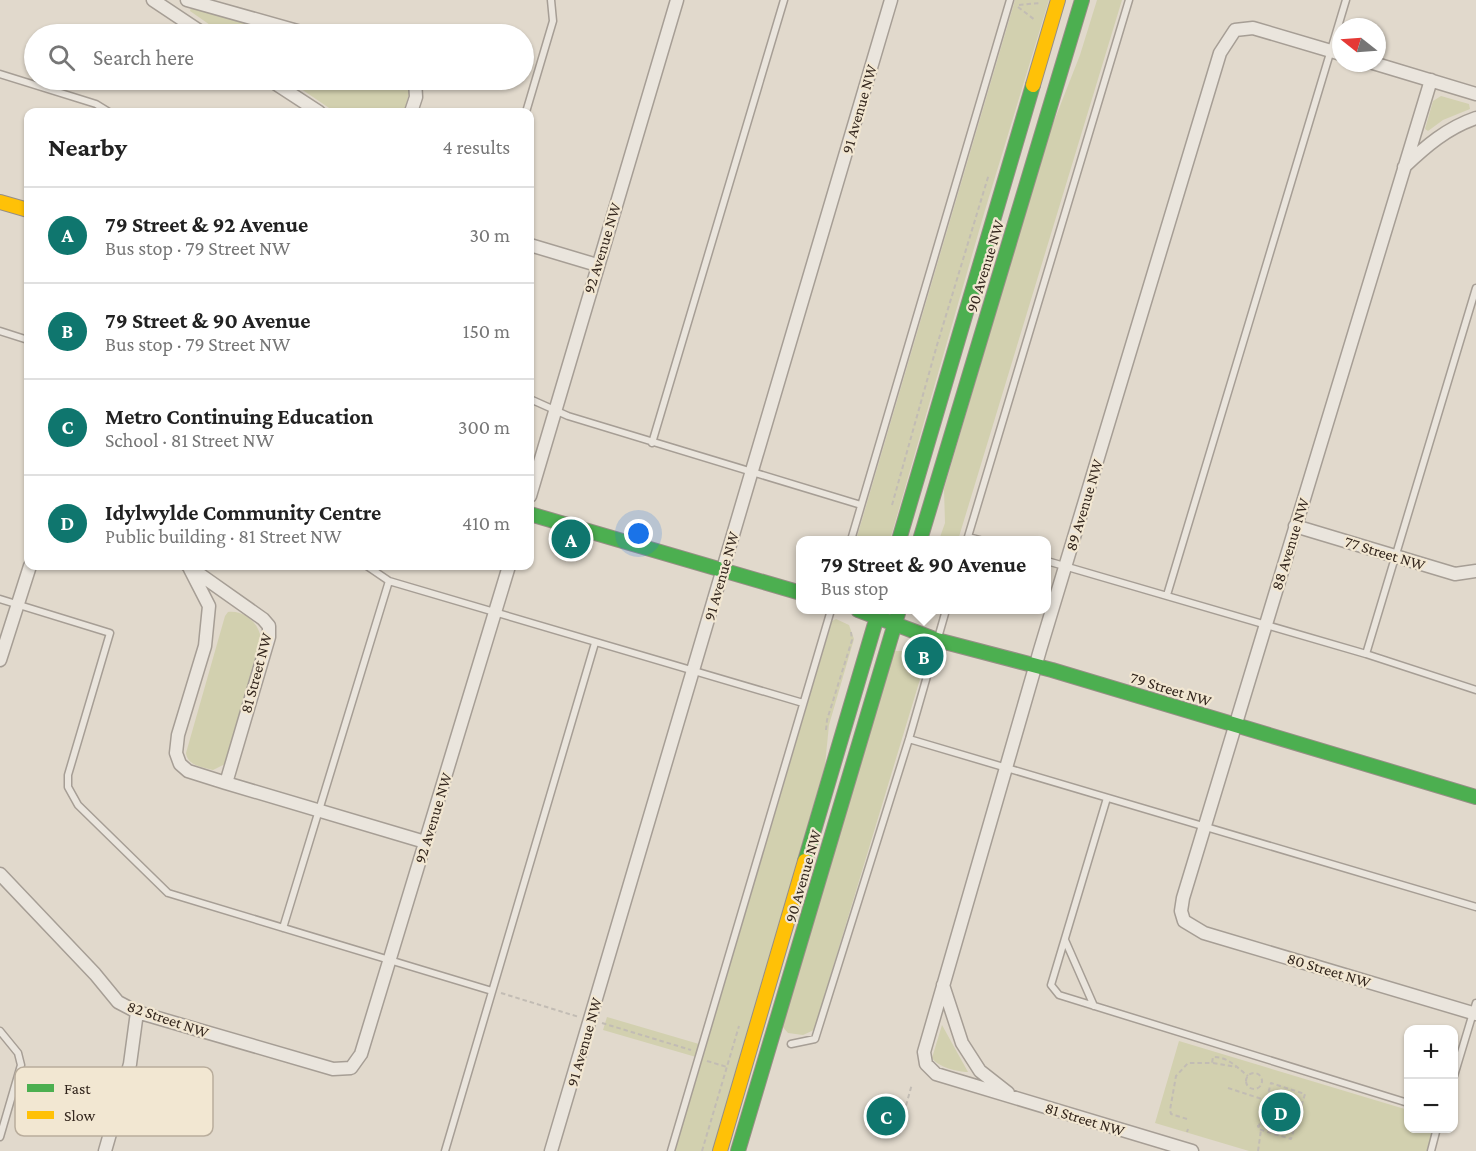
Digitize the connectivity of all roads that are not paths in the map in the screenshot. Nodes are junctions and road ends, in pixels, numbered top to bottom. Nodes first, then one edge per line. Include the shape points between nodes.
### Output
1 (153, 0) edge
2 (187, 0) edge
3 (551, 0) edge
4 (677, 0) edge
5 (784, 0) edge
6 (891, 0) edge
7 (1082, 0) edge
8 (1129, 0) edge
9 (1346, 0) edge
10 (1052, 1) edge
11 (1013, 2) edge
12 (1343, 18) edge
13 (189, 24) edge
14 (272, 24) edge
15 (1332, 51) edge
16 (1332, 65) edge
17 (1386, 67) edge
18 (0, 74) edge
19 (1431, 80) junction
20 (24, 82) edge
21 (534, 85) edge
22 (51, 90) edge
23 (285, 90) edge
24 (416, 90) edge
25 (533, 90) edge
26 (1476, 94) edge
27 (102, 108) edge
28 (313, 108) edge
29 (412, 108) edge
30 (527, 108) edge
31 (1475, 118) edge
32 (1403, 168) junction
33 (0, 202) edge
34 (24, 209) edge
35 (534, 246) edge
36 (597, 266) junction
37 (1476, 288) edge
38 (0, 331) edge
39 (24, 339) edge
40 (534, 401) edge
41 (554, 410) junction
42 (652, 443) junction
43 (752, 473) junction
44 (534, 482) edge
45 (861, 505) junction
46 (534, 515) edge
47 (1295, 526) junction
48 (852, 536) edge
49 (900, 536) edge
50 (921, 536) edge
51 (968, 536) edge
52 (1395, 556) junction
53 (1051, 562) edge
54 (1066, 566) junction
55 (29, 570) edge
56 (190, 570) edge
57 (194, 570) edge
58 (373, 570) edge
59 (508, 570) edge
60 (723, 571) junction
61 (1476, 571) edge
62 (389, 581) junction
63 (796, 592) edge
64 (1167, 595) junction
65 (0, 599) edge
66 (18, 605) junction
67 (496, 613) junction
68 (830, 614) edge
69 (878, 614) edge
70 (880, 614) edge
71 (898, 614) edge
72 (945, 614) edge
73 (895, 624) junction
74 (1265, 625) junction
75 (937, 640) junction
76 (596, 643) junction
77 (1366, 654) junction
78 (0, 660) edge
79 (1036, 666) junction
80 (693, 672) junction
81 (1476, 690) edge
82 (803, 704) junction
83 (1235, 725) junction
84 (909, 739) junction
85 (1006, 767) junction
86 (225, 783) junction
87 (1476, 797) edge
88 (1107, 798) junction
89 (319, 810) junction
90 (1205, 827) junction
91 (425, 842) junction
92 (0, 874) edge
93 (1476, 907) edge
94 (1184, 921) joint
95 (283, 928) junction
96 (1065, 939) junction
97 (391, 959) junction
98 (943, 984) junction
99 (492, 991) junction
100 (1094, 1006) junction
101 (1475, 1010) edge
102 (137, 1012) junction
103 (0, 1031) edge
104 (791, 1044) dead end
105 (1458, 1063) edge
106 (926, 1064) joint
107 (20, 1067) edge
108 (129, 1067) edge
109 (351, 1068) joint
110 (15, 1086) edge
111 (1013, 1098) junction
112 (1404, 1102) edge
113 (1436, 1133) edge
114 (109, 1136) edge
115 (0, 1137) edge
116 (105, 1151) edge
117 (445, 1151) edge
118 (551, 1151) edge
119 (671, 1151) edge
120 (720, 1151) edge
121 (738, 1151) edge
122 (1192, 1151) edge
123 (1431, 1151) edge

1 - 13 street
2 - 14 street
3 - 21 lane via 553,21
4 - 36 street, 92 Avenue NW
5 - 42 lane
6 - 43 street, 91 Avenue NW
7 - 50 main road, 90 Avenue NW
8 - 51 lane
9 - 12 lane
10 - 49 main road, 90 Avenue NW
11 - 45 lane
15 - 54 street, 89 Avenue NW via 1253,28 1235,30 1220,53
16 - 64 lane
17 - 19 street
18 - 20 lane
19 - 26 street
19 - 32 street, 88 Avenue NW
22 - 27 lane
23 - 28 street
24 - 29 street
25 - 30 lane
31 - 32 street via 1442,134
32 - 47 street, 88 Avenue NW
33 - 34 main road
35 - 36 street
36 - 41 street, 92 Avenue NW
37 - 52 lane
38 - 39 lane
40 - 41 lane
41 - 42 lane
41 - 44 street, 92 Avenue NW
42 - 43 lane
43 - 45 lane
43 - 60 street, 91 Avenue NW
45 - 48 lane
46 - 60 main road
47 - 52 street, 77 Street NW
47 - 74 street, 88 Avenue NW
52 - 61 street, 77 Street NW via 1455,574
52 - 77 lane
53 - 54 lane
54 - 64 lane
54 - 79 street, 89 Avenue NW
55 - 66 street
56 - 86 street, 81 Street NW via 209,606 205,645 176,753 188,771
57 - 86 street, 81 Street NW via 269,626
58 - 62 lane
59 - 67 street, 92 Avenue NW
60 - 63 main road
60 - 80 street, 91 Avenue NW
62 - 67 lane
62 - 89 lane
64 - 74 lane
65 - 66 lane
66 - 78 street
66 - 95 lane via 110,633 68,775 68,786 78,806 168,893
67 - 76 lane
67 - 91 street, 92 Avenue NW
68 - 82 lane
69 - 120 main road, 90 Avenue NW
70 - 73 main road, 79 Street NW
71 - 73 main road, 90 Avenue NW
72 - 75 lane
73 - 75 main road, 79 Street NW
73 - 121 main road, 90 Avenue NW
74 - 77 lane
74 - 83 street, 88 Avenue NW
75 - 79 main road, 79 Street NW
75 - 84 lane
76 - 80 lane
76 - 99 lane
77 - 81 lane
79 - 83 main road, 79 Street NW
79 - 85 street, 89 Avenue NW
80 - 82 lane
80 - 118 street, 91 Avenue NW
82 - 119 lane
83 - 87 main road, 79 Street NW
83 - 90 street, 88 Avenue NW
84 - 85 lane
84 - 104 lane via 815,1039
85 - 88 lane
85 - 98 street, 89 Avenue NW
86 - 89 street, 81 Street NW
88 - 90 lane
88 - 96 lane
89 - 91 street, 81 Street NW
89 - 95 lane
90 - 93 lane
90 - 94 street, 88 Avenue NW via 1183,898
91 - 97 street, 92 Avenue NW
92 - 102 street, 82 Street NW via 118,1002
94 - 101 street, 80 Street NW via 1204,933
95 - 97 lane
96 - 100 lane
96 - 100 lane via 1051,985 1059,995
97 - 99 lane
97 - 109 street, 92 Avenue NW via 362,1054
98 - 106 street, 89 Avenue NW via 924,1052
98 - 111 street, 81 Street NW via 962,1042 980,1071
99 - 117 lane
100 - 112 lane
101 - 105 lane
102 - 108 street
102 - 109 street, 82 Street NW via 333,1069
103 - 107 lane via 18,1053
106 - 111 street, 81 Street NW via 936,1074
110 - 115 lane
111 - 122 street, 81 Street NW
113 - 123 lane
114 - 116 street

